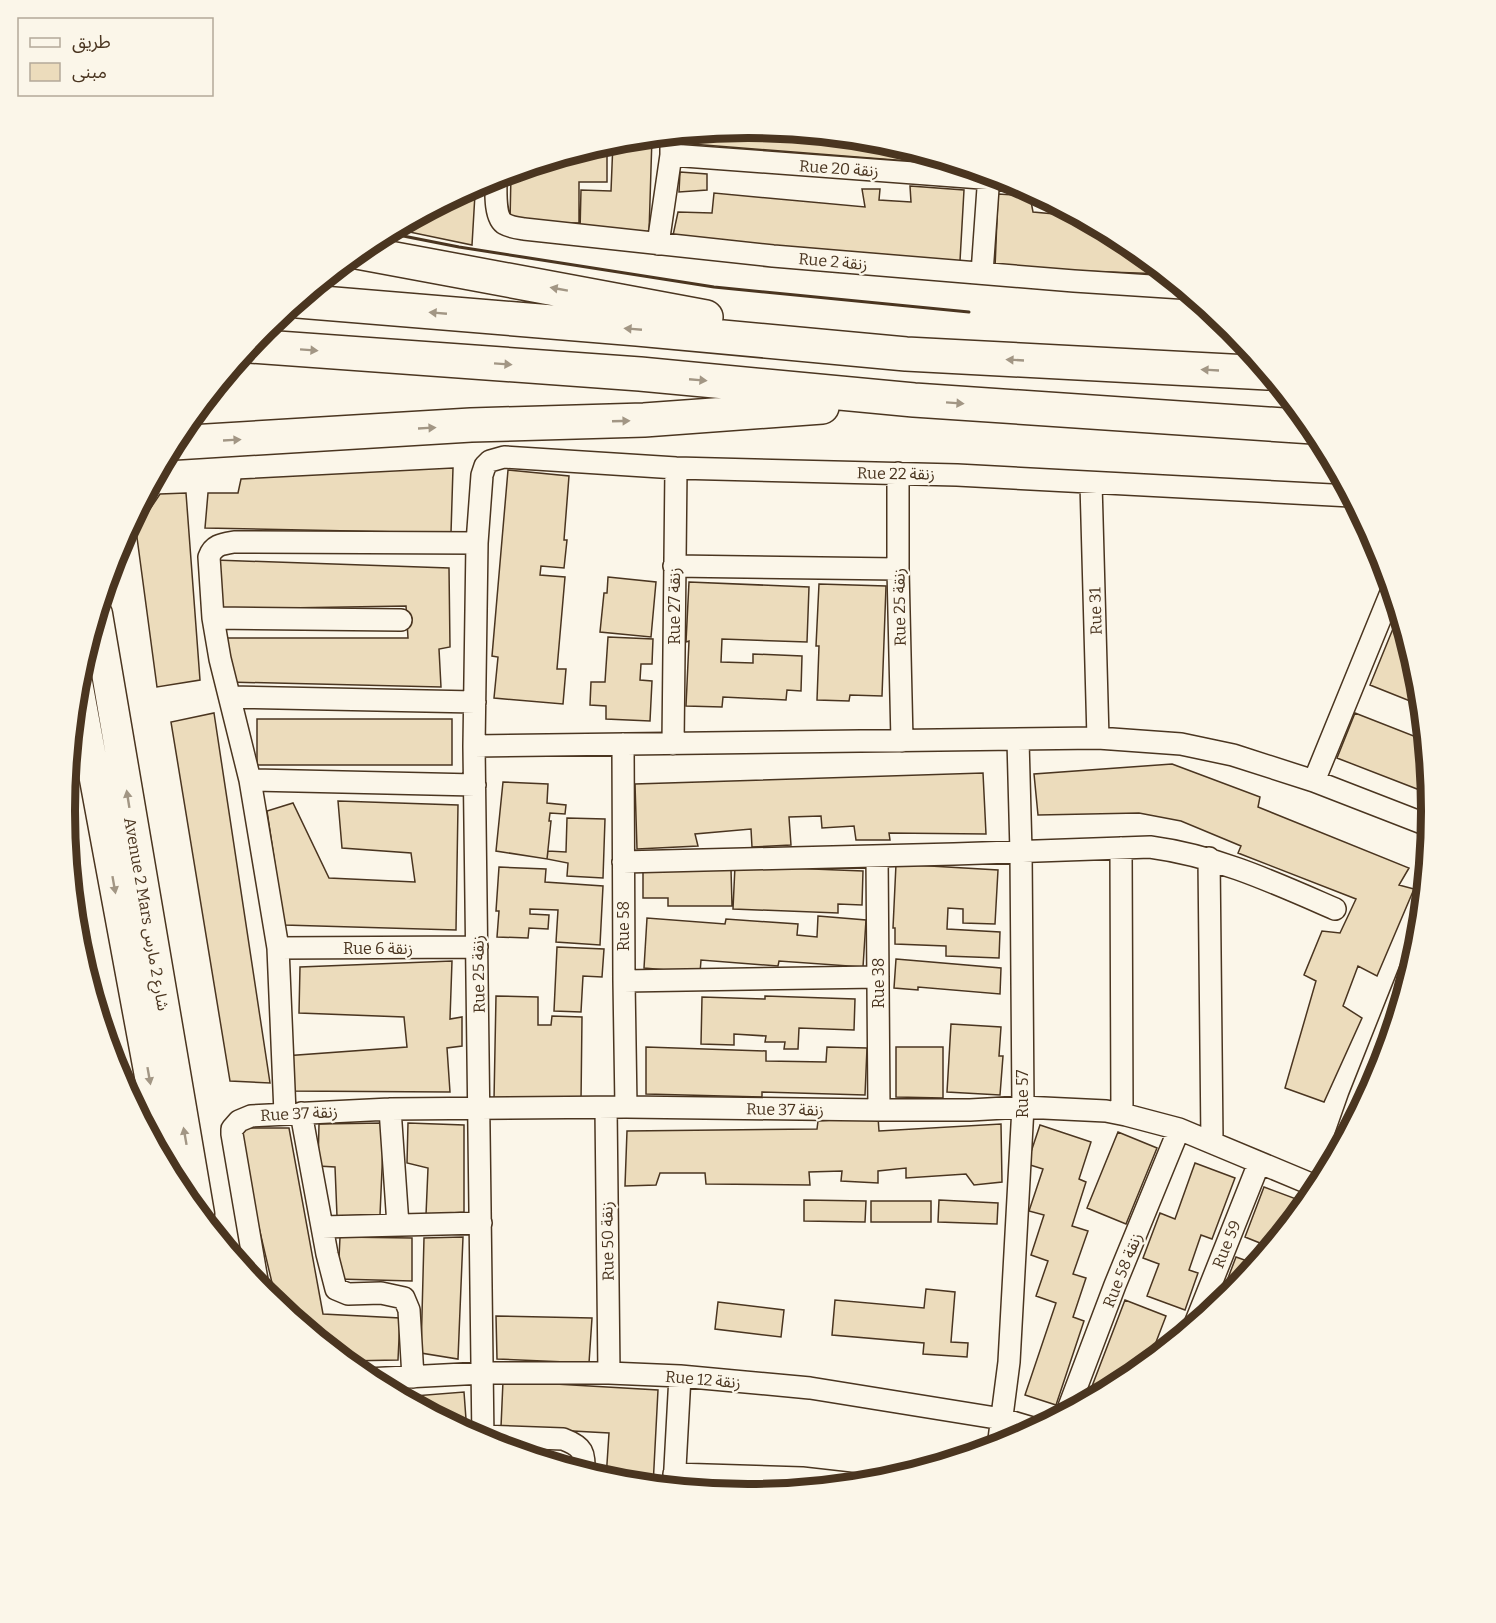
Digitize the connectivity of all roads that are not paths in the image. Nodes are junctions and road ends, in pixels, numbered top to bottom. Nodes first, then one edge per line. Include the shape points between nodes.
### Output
1 (671, 145) edge
2 (964, 174) edge
3 (994, 185) edge
4 (496, 188) edge
5 (658, 244) junction
6 (371, 255) edge
7 (982, 273) junction
8 (1169, 287) edge
9 (309, 302) edge
10 (262, 347) edge
11 (906, 354) junction
12 (1259, 373) edge
13 (914, 400) junction
14 (1299, 426) edge
15 (182, 448) edge
16 (676, 468) junction
17 (898, 473) junction
18 (1091, 483) junction
19 (1342, 496) edge
20 (479, 506) joint
21 (477, 543) junction
22 (674, 566) junction
23 (898, 569) junction
24 (1387, 602) edge
25 (213, 618) junction
26 (400, 620) dead end
27 (100, 631) edge
28 (230, 697) junction
29 (475, 702) junction
30 (83, 713) edge
31 (1098, 738) junction
32 (1018, 740) junction
33 (902, 741) junction
34 (623, 744) junction
35 (673, 744) junction
36 (474, 746) junction
37 (250, 780) junction
38 (1314, 781) junction
39 (475, 785) junction
40 (1421, 822) edge
41 (1121, 848) junction
42 (1021, 852) junction
43 (877, 856) junction
44 (1209, 858) junction
45 (623, 862) junction
46 (1335, 909) dead end
47 (477, 947) junction
48 (278, 948) junction
49 (878, 977) junction
50 (624, 981) junction
51 (1023, 1107) junction
52 (616, 1108) junction
53 (390, 1109) junction
54 (479, 1109) junction
55 (879, 1110) junction
56 (293, 1113) junction
57 (1122, 1114) junction
58 (1179, 1129) junction
59 (1212, 1142) junction
60 (162, 1143) edge
61 (1259, 1163) junction
62 (1309, 1183) edge
63 (196, 1196) edge
64 (481, 1223) junction
65 (398, 1225) junction
66 (322, 1227) junction
67 (255, 1269) edge
68 (1203, 1307) edge
69 (483, 1373) junction
70 (609, 1373) junction
71 (680, 1376) junction
72 (412, 1377) junction
73 (386, 1378) edge
74 (1070, 1402) edge
75 (1002, 1419) junction
76 (1023, 1425) edge
77 (483, 1430) edge
78 (1000, 1435) edge
79 (507, 1439) edge
80 (584, 1464) edge
81 (820, 1480) edge
82 (674, 1481) edge
83 (680, 1481) edge

1 - 2 street, Rue 20 زنقة
1 - 5 street
3 - 7 street
4 - 5 street, Rue 2 زنقة via 499,219 506,225
5 - 7 street, Rue 2 زنقة
11 -> 6 highway
7 - 8 street, Rue 2 زنقة
11 -> 9 highway
10 -> 13 highway via 640,374
12 -> 11 highway
13 -> 14 highway
15 -> 13 highway via 471,425 644,420
16 - 17 street, Rue 22 زنقة
16 - 20 street, Rue 22 زنقة via 504,457 485,466
16 - 22 street, Rue 27 زنقة
17 - 18 street, Rue 22 زنقة
17 - 23 street, Rue 25 زنقة
18 - 19 street, Rue 22 زنقة
18 - 31 street, Rue 31
20 - 21 street, Rue 25 زنقة
21 - 25 street via 219,545 209,558
21 - 29 street, Rue 25 زنقة
22 - 23 street
22 - 35 street, Rue 27 زنقة
23 - 33 street, Rue 25 زنقة
24 - 38 street
25 - 26 street
25 - 28 street
63 -> 27 main road, Avenue 2 Mars شارع 2 مارس
28 - 29 street
28 - 37 street
29 - 36 street, Rue 25 زنقة
30 -> 60 main road, Avenue 2 Mars شارع 2 مارس
31 - 32 street
31 - 38 street via 1181,744 1233,755
32 - 33 street
32 - 42 street, Rue 57
33 - 35 street
34 - 35 street
34 - 36 street
34 - 45 street, Rue 58
36 - 39 street, Rue 25 زنقة
37 - 39 street
37 - 48 street
38 - 40 street
39 - 47 street, Rue 25 زنقة
41 - 42 street
41 - 44 street via 1150,847
41 - 57 street
42 - 43 street
42 - 51 street, Rue 57
43 - 45 street
43 - 49 street, Rue 38
44 - 46 street
44 - 59 street
45 - 50 street, Rue 58
47 - 48 street, Rue 6 زنقة
47 - 54 street, Rue 25 زنقة
48 - 56 street
49 - 50 street
49 - 55 street, Rue 38
50 - 52 street, Rue 58
51 - 55 street, Rue 37 زنقة
51 - 57 street, Rue 37 زنقة
51 - 75 street, Rue 57 via 1009,1362
52 - 54 street, Rue 37 زنقة
52 - 55 street, Rue 37 زنقة
52 - 70 street, Rue 50 زنقة
53 - 54 street, Rue 37 زنقة
53 - 56 street, Rue 37 زنقة
53 - 65 street
54 - 64 street, Rue 25 زنقة
56 - 66 street
56 - 67 street, Rue 37 زنقة via 251,1116 232,1129
57 - 58 street, Rue 37 زنقة
58 - 59 street, Rue 37 زنقة
58 - 74 street, Rue 58 زنقة
59 - 61 street, Rue 37 زنقة
61 - 62 street, Rue 37 زنقة
61 - 68 street, Rue 59
64 - 65 street
64 - 69 street, Rue 25 زنقة
65 - 66 street
66 - 72 street via 336,1289 348,1294 381,1293 404,1298 409,1311
69 - 70 street, Rue 12 زنقة
69 - 72 street, Rue 12 زنقة
69 - 77 street, Rue 25 زنقة
70 - 71 street, Rue 12 زنقة
71 - 75 street, Rue 12 زنقة via 810,1388
71 - 82 street
72 - 73 street, Rue 12 زنقة
75 - 76 street, Rue 12 زنقة
75 - 78 street, Rue 57
79 - 80 street via 574,1443 582,1449
81 - 83 street

